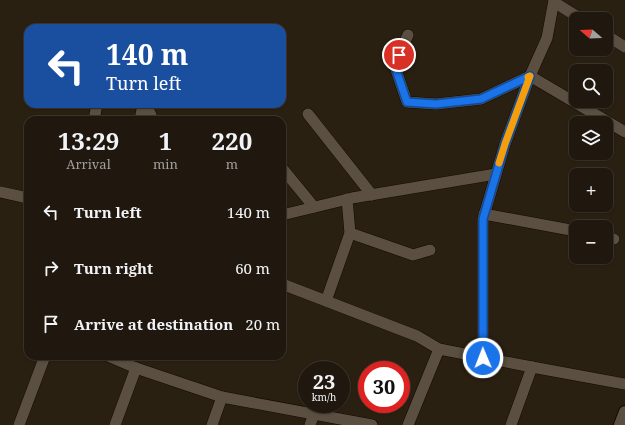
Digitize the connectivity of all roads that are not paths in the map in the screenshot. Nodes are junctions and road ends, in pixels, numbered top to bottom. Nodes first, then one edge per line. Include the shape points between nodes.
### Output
1 (554, 1) edge
2 (570, 12) edge
3 (408, 35) dead end
4 (613, 39) edge
5 (625, 47) edge
6 (530, 76) junction
7 (308, 114) dead end
8 (625, 132) edge
9 (286, 173) edge
10 (496, 174) junction
11 (0, 192) edge
12 (372, 195) junction
13 (24, 197) edge
14 (347, 199) junction
15 (314, 207) junction
16 (286, 214) edge
17 (484, 214) junction
18 (569, 231) edge
19 (350, 233) junction
20 (430, 250) dead end
21 (286, 286) edge
22 (326, 301) junction
23 (439, 349) junction
24 (483, 358) junction
25 (43, 360) edge
26 (117, 360) edge
27 (532, 367) junction
28 (136, 368) junction
29 (625, 384) edge
30 (222, 397) junction
31 (625, 412) edge
32 (314, 414) junction
33 (19, 425) edge
34 (115, 425) edge
35 (212, 425) edge
36 (310, 425) edge
37 (372, 425) edge
38 (408, 425) edge
39 (510, 425) edge
40 (620, 425) edge

1 - 2 street
1 - 6 street via 547,38
3 - 6 street via 394,64 407,102 436,104 481,99
4 - 5 street
6 - 8 street
6 - 10 street
7 - 12 street
9 - 15 street
10 - 12 street
10 - 17 street
11 - 13 street
12 - 14 street
14 - 15 street
14 - 19 street
15 - 16 street
17 - 18 street
17 - 24 street
19 - 20 street via 413,255
19 - 22 street
21 - 22 street
22 - 23 street via 417,336
23 - 24 street
23 - 38 street
24 - 27 street
25 - 33 street
26 - 28 street
27 - 29 street
27 - 39 street
28 - 30 street
28 - 34 street
30 - 32 street
30 - 35 street
31 - 40 street
32 - 36 street
32 - 37 street

